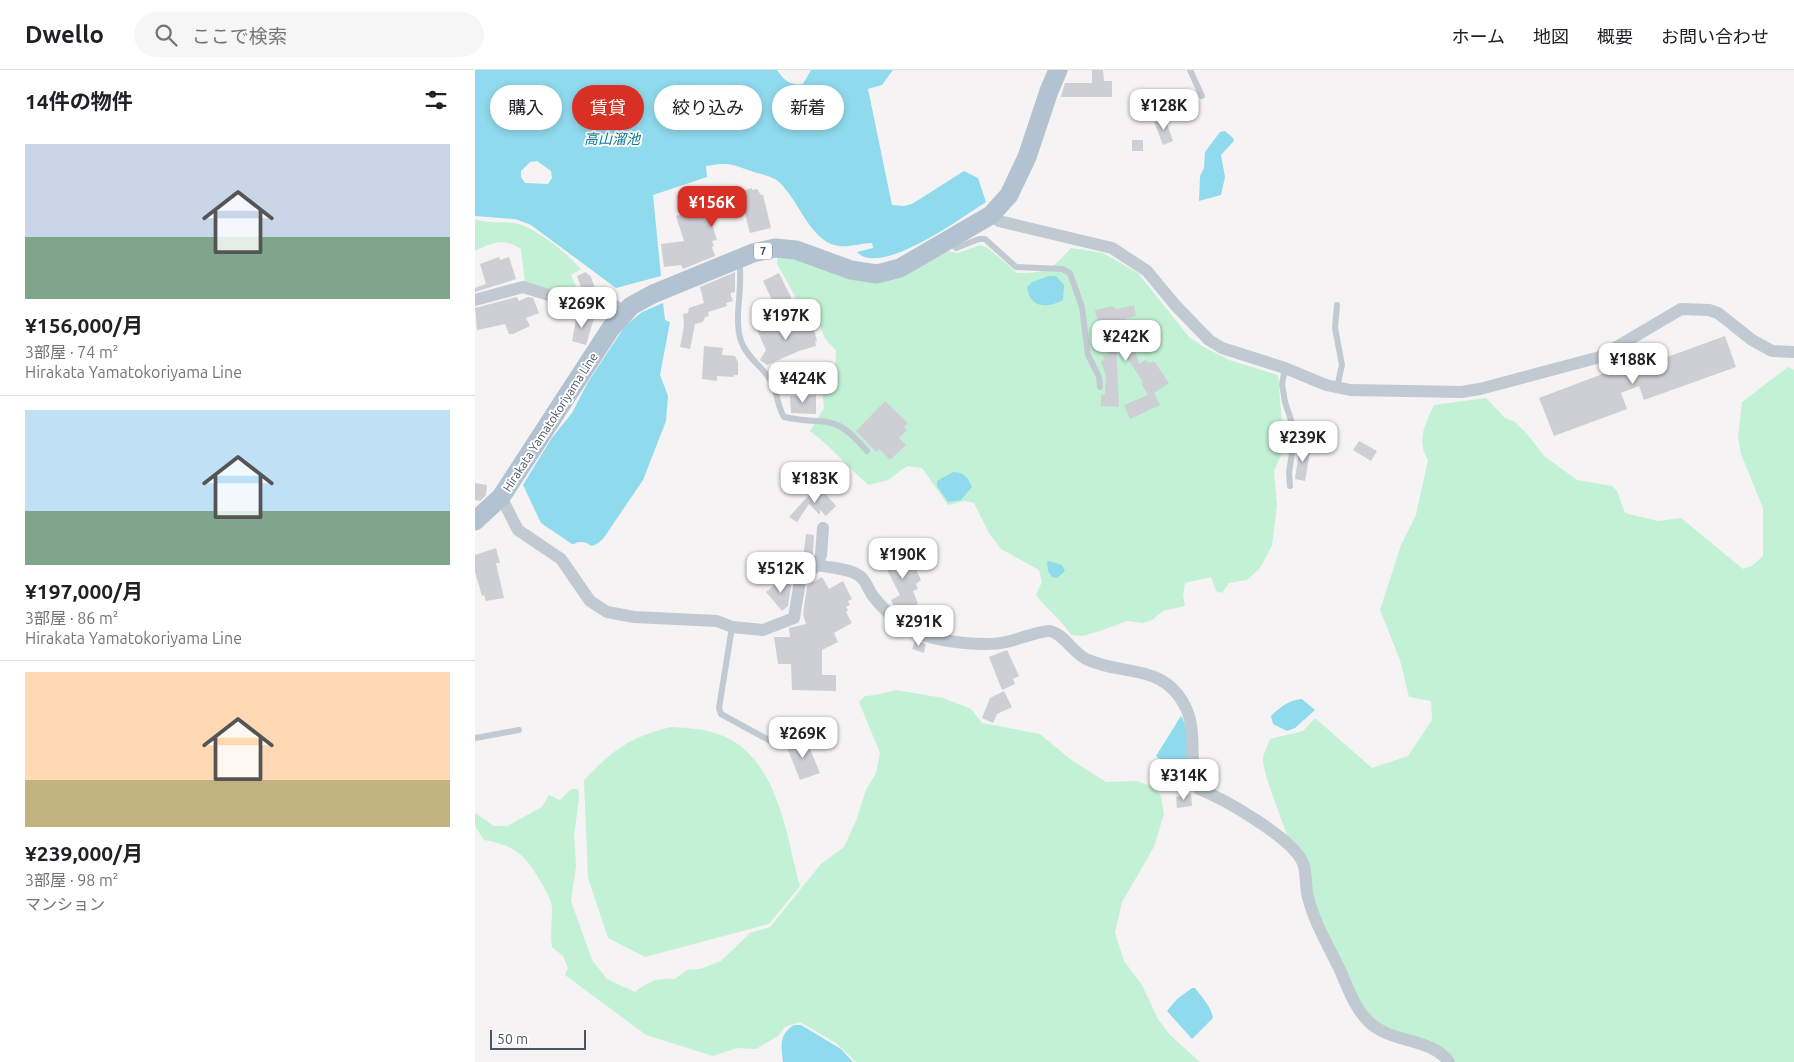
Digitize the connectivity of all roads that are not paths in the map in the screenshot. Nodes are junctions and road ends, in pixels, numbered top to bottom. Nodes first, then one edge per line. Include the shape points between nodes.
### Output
1 (1058, 70) edge
2 (1190, 70) edge
3 (1202, 96) dead end
4 (991, 215) junction
5 (948, 241) junction
6 (738, 259) junction
7 (475, 300) edge
8 (1337, 305) dead end
9 (625, 312) junction
10 (1794, 352) edge
11 (1285, 368) junction
12 (1100, 386) dead end
13 (1337, 387) junction
14 (867, 451) dead end
15 (1291, 486) dead end
16 (501, 497) junction
17 (475, 521) edge
18 (823, 528) dead end
19 (817, 565) junction
20 (732, 627) junction
21 (519, 730) dead end
22 (475, 738) edge
23 (774, 743) dead end
24 (1449, 1062) edge

1 - 4 main road, Hirakata Yamatokoriyama Line / 7 via 1027,157 1009,195
2 - 3 lane
4 - 5 main road, Hirakata Yamatokoriyama Line / 7
4 - 11 street via 999,221 1112,248 1147,272 1209,340 1222,348
5 - 6 main road, Hirakata Yamatokoriyama Line / 7 via 900,268 877,274 851,270 796,250 775,248
5 - 12 lane via 956,248 985,239 1016,267 1062,269 1070,273 1082,307 1088,355
6 - 9 main road, Hirakata Yamatokoriyama Line / 7 via 653,294
6 - 14 lane via 741,341 749,357 771,381 784,417 836,423 851,431
7 - 9 street via 523,287 588,306 615,306
8 - 13 lane via 1335,328 1342,365
9 - 16 main road, Hirakata Yamatokoriyama Line / 7 via 611,328
10 - 13 street via 1772,351 1752,340 1718,313 1681,309 1600,357 1480,389 1425,392
11 - 13 street
11 - 15 lane via 1282,384 1295,432 1289,473
16 - 17 main road, Hirakata Yamatokoriyama Line / 7
16 - 20 street via 519,530 561,560 590,601 607,612 634,618 717,621
18 - 19 street
19 - 20 street via 800,581 794,618 763,630
19 - 24 street via 861,577 891,616 905,628 926,636 979,644 1003,643 1049,631 1057,634 1083,658 1105,667 1153,675 1167,682 1186,708 1191,725 1193,776 1199,789 1222,798 1294,850 1303,862 1307,896 1356,1006 1369,1023 1381,1031 1437,1050
20 - 23 lane via 719,708 721,714
21 - 22 lane

